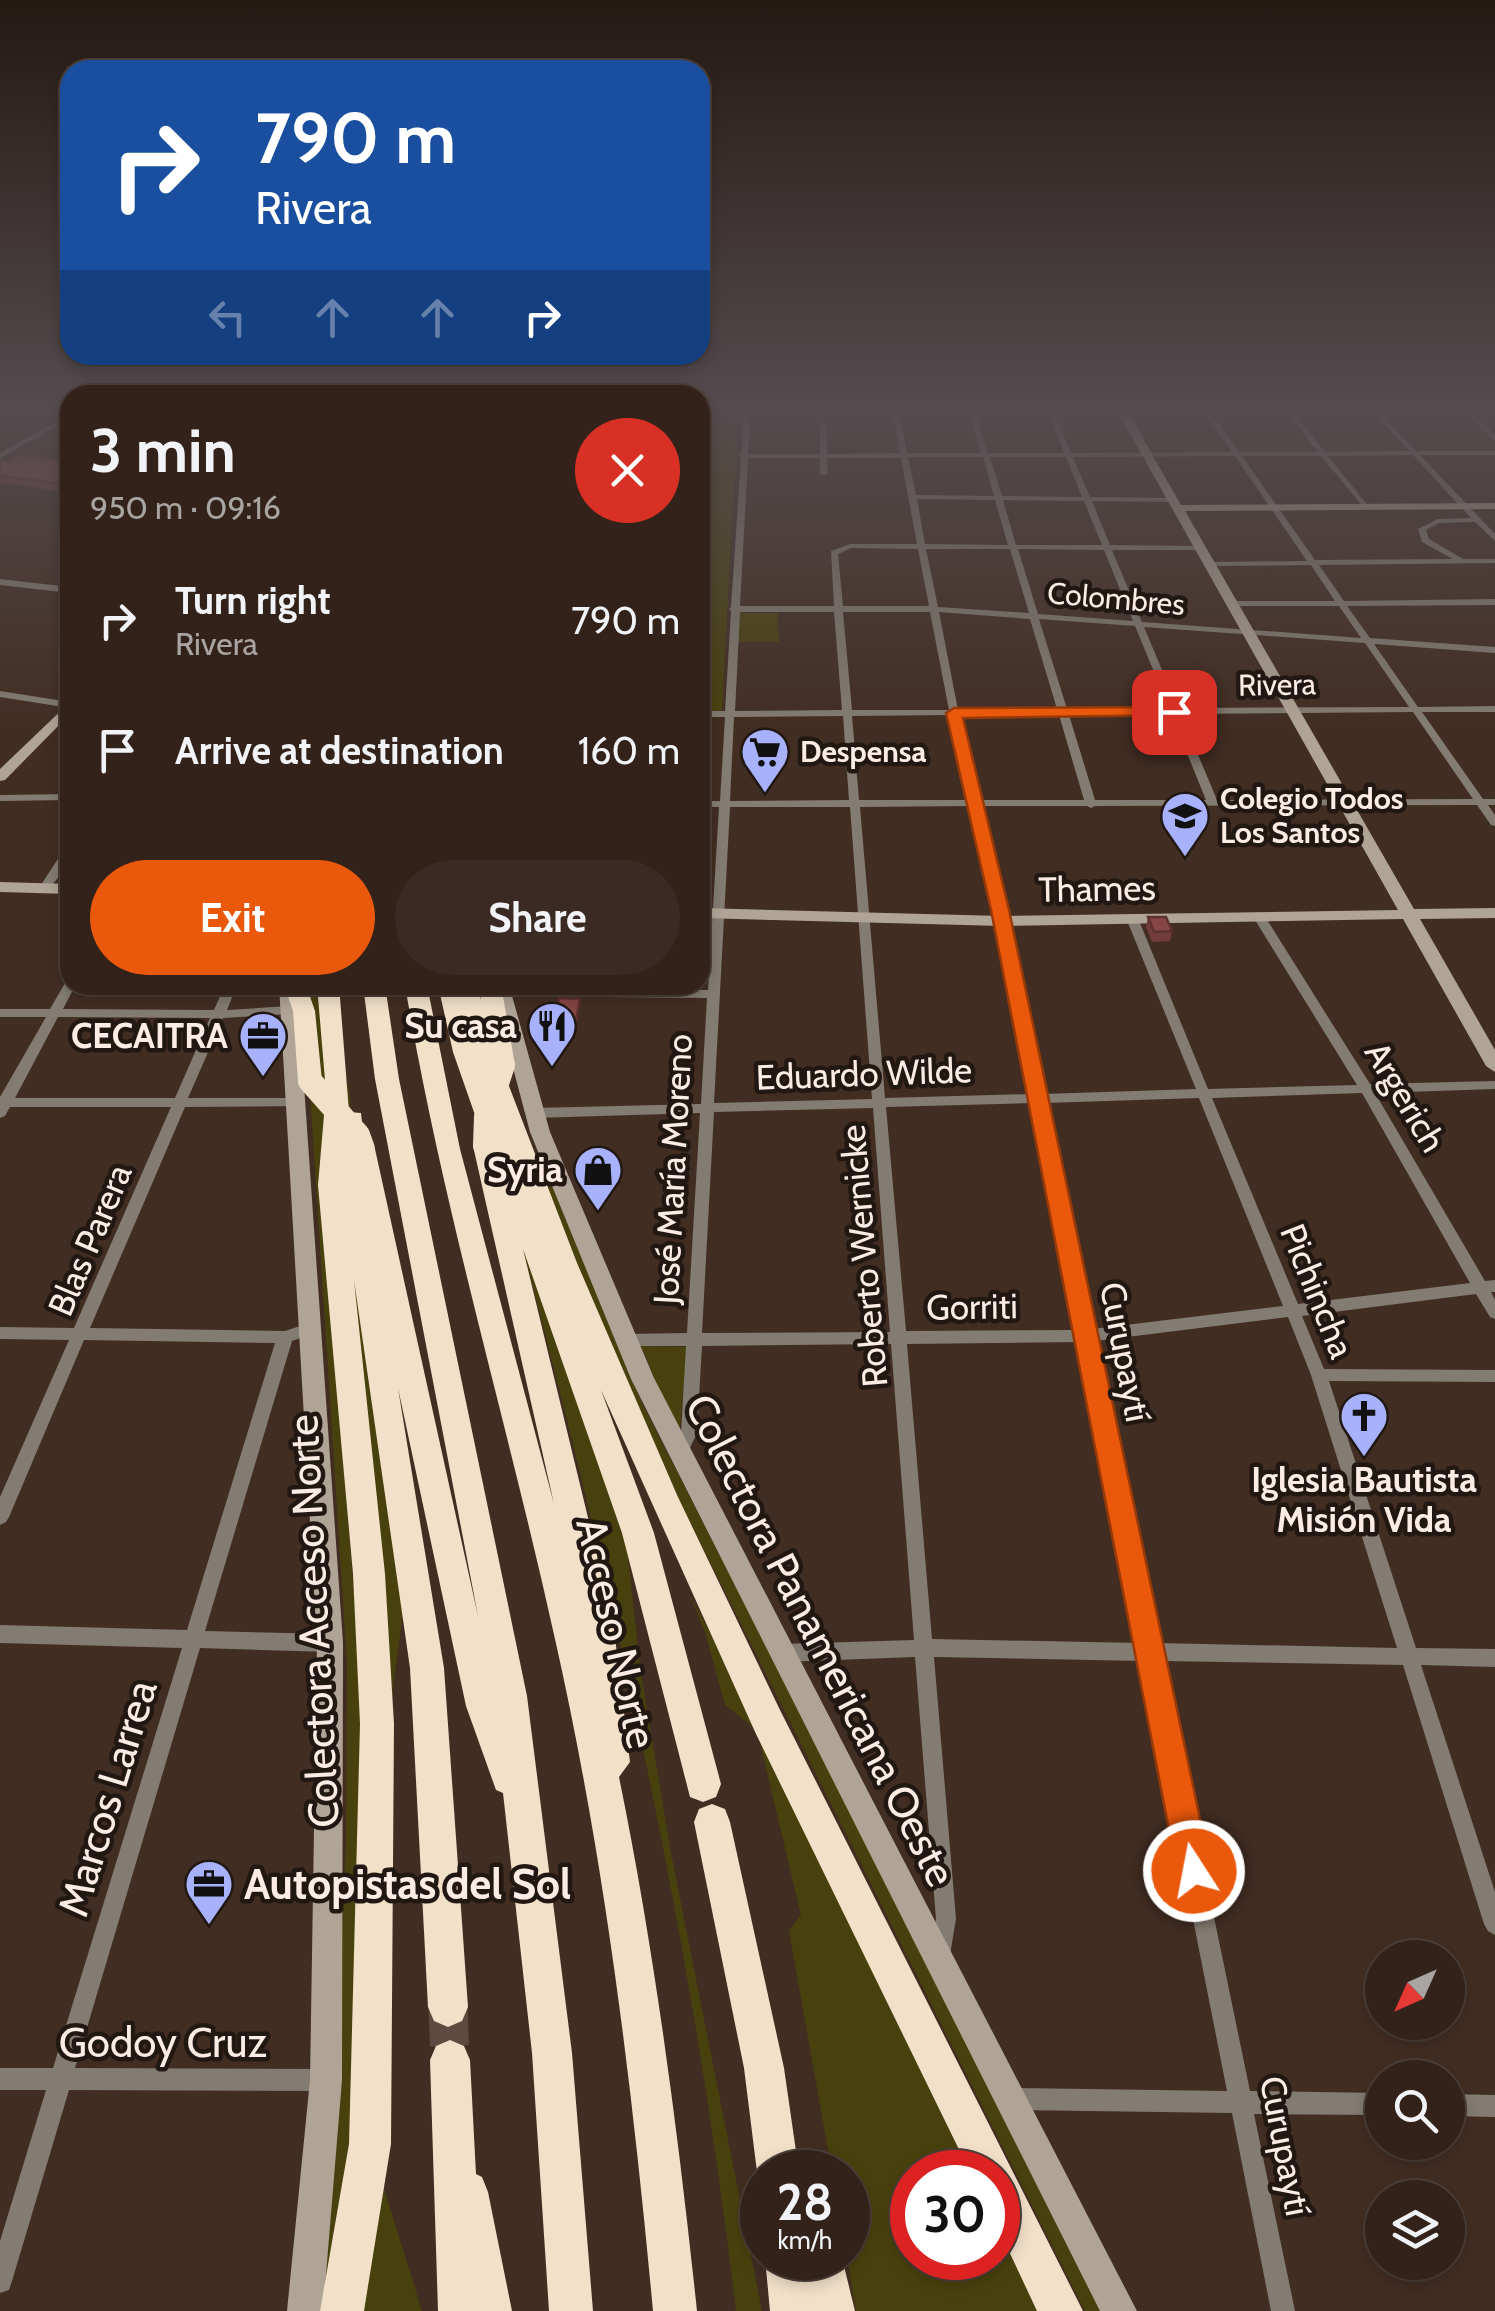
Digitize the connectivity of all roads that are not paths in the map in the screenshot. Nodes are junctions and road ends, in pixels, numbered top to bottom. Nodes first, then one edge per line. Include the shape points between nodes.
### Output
1 (739, 515) edge
2 (917, 515) edge
3 (1001, 515) edge
4 (1093, 515) edge
5 (1181, 515) edge
6 (1280, 515) edge
7 (1472, 515) edge
8 (1477, 520) junction
9 (1495, 539) edge
10 (923, 547) junction
11 (1011, 547) junction
12 (1200, 548) junction
13 (1107, 549) junction
14 (1465, 561) junction
15 (1495, 561) edge
16 (1210, 564) junction
17 (1314, 564) junction
18 (0, 582) edge
19 (60, 589) edge
20 (1495, 602) edge
21 (1340, 603) junction
22 (1233, 604) junction
23 (836, 608) junction
24 (935, 608) junction
25 (733, 610) junction
26 (1032, 616) junction
27 (1136, 626) junction
28 (1252, 635) junction
29 (1368, 643) junction
30 (1494, 651) edge
31 (0, 694) edge
32 (60, 701) edge
33 (1417, 708) junction
34 (1495, 708) edge
35 (60, 709) edge
36 (1294, 710) junction
37 (60, 711) edge
38 (1062, 712) junction
39 (1174, 712) junction
40 (954, 713) junction
41 (710, 714) edge
42 (846, 714) junction
43 (730, 715) junction
44 (0, 764) edge
45 (0, 777) edge
46 (0, 798) edge
47 (60, 798) edge
48 (1344, 802) junction
49 (1480, 802) junction
50 (1495, 802) edge
51 (1213, 803) junction
52 (710, 804) edge
53 (1091, 804) junction
54 (724, 805) junction
55 (854, 805) junction
56 (978, 806) junction
57 (1495, 823) edge
58 (0, 887) edge
59 (56, 888) edge
60 (710, 900) edge
61 (1408, 912) junction
62 (710, 913) edge
63 (1495, 913) edge
64 (1258, 915) junction
65 (864, 918) junction
66 (1132, 918) junction
67 (1002, 921) junction
68 (710, 954) edge
69 (712, 994) joint
70 (64, 995) edge
71 (227, 995) edge
72 (284, 995) edge
73 (291, 995) edge
74 (329, 995) edge
75 (343, 995) edge
76 (376, 995) edge
77 (418, 995) edge
78 (451, 995) edge
79 (469, 995) edge
80 (498, 995) edge
81 (499, 995) edge
82 (0, 1013) edge
83 (54, 1014) junction
84 (218, 1014) junction
85 (1495, 1066) edge
86 (1495, 1085) edge
87 (1365, 1087) junction
88 (303, 1092) junction
89 (1206, 1094) junction
90 (1038, 1098) junction
91 (180, 1102) junction
92 (881, 1104) junction
93 (2, 1105) edge
94 (706, 1108) junction
95 (534, 1113) junction
96 (1489, 1287) edge
97 (1294, 1312) junction
98 (1495, 1314) edge
99 (312, 1328) junction
100 (0, 1334) edge
101 (83, 1334) junction
102 (1086, 1336) junction
103 (285, 1337) junction
104 (902, 1337) junction
105 (626, 1340) junction
106 (693, 1340) junction
107 (1319, 1375) junction
108 (1495, 1376) edge
109 (679, 1453) junction
110 (0, 1517) edge
111 (0, 1634) edge
112 (195, 1640) junction
113 (330, 1642) junction
114 (924, 1648) junction
115 (1150, 1651) junction
116 (782, 1653) junction
117 (1410, 1657) junction
118 (1495, 1658) edge
119 (703, 1784) dead end
120 (523, 1817) junction
121 (712, 1822) dead end
122 (627, 1906) junction
123 (1495, 1924) edge
124 (940, 1957) junction
125 (448, 2007) tunnel mouth
126 (450, 2060) tunnel mouth
127 (764, 2068) junction
128 (0, 2079) edge
129 (61, 2080) junction
130 (326, 2080) junction
131 (1011, 2099) junction
132 (1241, 2102) junction
133 (1365, 2104) edge
134 (1465, 2105) edge
135 (1495, 2106) edge
136 (454, 2139) junction
137 (775, 2150) edge
138 (789, 2150) edge
139 (981, 2150) edge
140 (1020, 2228) edge
141 (789, 2280) edge
142 (825, 2280) edge
143 (0, 2281) edge
144 (305, 2311) edge
145 (342, 2311) edge
146 (460, 2311) edge
147 (490, 2311) edge
148 (571, 2311) edge
149 (675, 2311) edge
150 (792, 2311) edge
151 (833, 2311) edge
152 (1061, 2311) edge
153 (1119, 2311) edge
154 (1283, 2311) edge

1 - 25 street, José María Moreno
2 - 10 street, Curupaytí
3 - 11 street
4 - 13 street
5 - 12 street
6 - 17 street
7 - 8 street
8 - 9 street
8 - 14 street via 1438,521 1420,534
10 - 11 street
10 - 23 street, Roberto Wernicke via 835,550
10 - 24 street, Curupaytí
11 - 13 street
11 - 26 street
12 - 13 street
12 - 16 street
13 - 27 street
14 - 15 street
14 - 17 street
16 - 17 street
16 - 22 street
17 - 21 street
18 - 19 street
20 - 21 street
21 - 22 street
21 - 29 street
22 - 28 street
23 - 24 street, Colombres
23 - 25 street, Colombres
23 - 42 street, Roberto Wernicke
24 - 26 street, Colombres
24 - 40 street, Curupaytí
25 - 43 street, José María Moreno
26 - 27 street, Colombres
26 - 38 street
27 - 28 street, Colombres
27 - 39 street
28 - 29 street, Colombres
28 - 36 street
29 - 30 street, Colombres
29 - 33 street
31 - 32 street
33 - 34 street, Rivera
33 - 36 street, Rivera
33 - 49 street
35 - 44 street
36 - 39 street, Rivera
36 - 48 street
37 - 45 street
38 - 39 street, Rivera
38 - 40 street, Rivera
38 - 53 street
39 - 51 street
40 - 42 street, Rivera
40 - 56 street, Curupaytí
41 - 43 street, Rivera
42 - 43 street, Rivera
42 - 55 street, Roberto Wernicke
43 - 54 street, José María Moreno
46 - 47 street
48 - 49 street
48 - 51 street
48 - 61 street
49 - 50 street
49 - 57 street
51 - 53 street
52 - 54 street
53 - 56 street
54 - 55 street
54 - 60 street, José María Moreno
55 - 56 street
55 - 65 street, Roberto Wernicke
56 - 67 street, Curupaytí
58 - 59 street
61 - 63 street, Thames
61 - 64 street, Thames
61 - 85 street
62 - 65 street, Thames
64 - 66 street, Thames
64 - 87 street, Argerich
65 - 67 street, Thames
65 - 92 street, Roberto Wernicke
66 - 67 street, Thames
66 - 89 street, Pichincha
67 - 90 street, Curupaytí
68 - 69 street, José María Moreno
69 - 94 street, José María Moreno
70 - 83 street
71 - 84 street, Blas Parera
72 - 84 street
73 - 88 street
74 - 145 highway, Colectora Acceso Norte via 338,1092 331,1185 377,1724 370,2144
75 - 125 highway via 354,1083 351,1172 427,1668
76 - 120 highway via 510,1696
77 - 122 highway, Acceso Norte via 573,1642
78 - 119 highway via 465,1052 638,1533
79 - 139 highway via 549,1225 645,1464
80 - 122 highway, bridge via 503,1065 486,1117 485,1145 597,1621
81 - 95 street, Colectora Panamericana Oeste
82 - 83 street
83 - 84 street
83 - 93 street
84 - 91 street, Blas Parera
86 - 87 street, Eduardo Wilde
87 - 89 street, Eduardo Wilde
87 - 96 street, Argerich
88 - 91 street
88 - 99 street
88 - 120 highway, bridge via 358,1135 363,1150 458,1603 483,1706
89 - 90 street, Eduardo Wilde
89 - 97 street, Pichincha
90 - 92 street, Eduardo Wilde
90 - 102 street, Curupaytí
91 - 93 street
91 - 101 street, Blas Parera
92 - 94 street, Eduardo Wilde
92 - 104 street, Roberto Wernicke
94 - 95 street, Eduardo Wilde
94 - 106 street, José María Moreno
95 - 105 street, Colectora Panamericana Oeste
96 - 97 street, Gorriti
96 - 98 street, Argerich
97 - 102 street, Gorriti
97 - 107 street, Pichincha
99 - 103 street
99 - 113 street
100 - 101 street
101 - 103 street
101 - 110 street, Blas Parera
102 - 104 street, Gorriti
102 - 115 street, Curupaytí
103 - 112 street, Marcos Larrea
104 - 106 street, Gorriti
104 - 114 street, Roberto Wernicke
105 - 106 street, Gorriti
105 - 109 street, Colectora Panamericana Oeste
106 - 109 street, José María Moreno via 689,1433
107 - 108 street
107 - 117 street, Pichincha
109 - 116 street, Colectora Panamericana Oeste
111 - 112 street
112 - 113 street
112 - 129 street, Marcos Larrea
113 - 130 street
114 - 115 street
114 - 116 street
114 - 124 street, Roberto Wernicke via 946,1920
115 - 117 street
115 - 132 street, Curupaytí
116 - 124 street, Colectora Panamericana Oeste
117 - 118 street
117 - 123 street, Pichincha
120 - 148 highway via 552,2053
121 - 127 highway
122 - 149 highway, Acceso Norte
124 - 131 street, Colectora Panamericana Oeste
126 - 136 highway
127 - 137 highway
127 - 138 highway
128 - 129 street, Godoy Cruz
129 - 130 street, Godoy Cruz
129 - 143 street, Marcos Larrea
130 - 144 street
131 - 132 street
131 - 153 street, Colectora Panamericana Oeste
132 - 133 street
132 - 154 street, Curupaytí
134 - 135 street
136 - 146 highway
136 - 147 highway
140 - 152 highway
141 - 150 highway
142 - 151 highway

